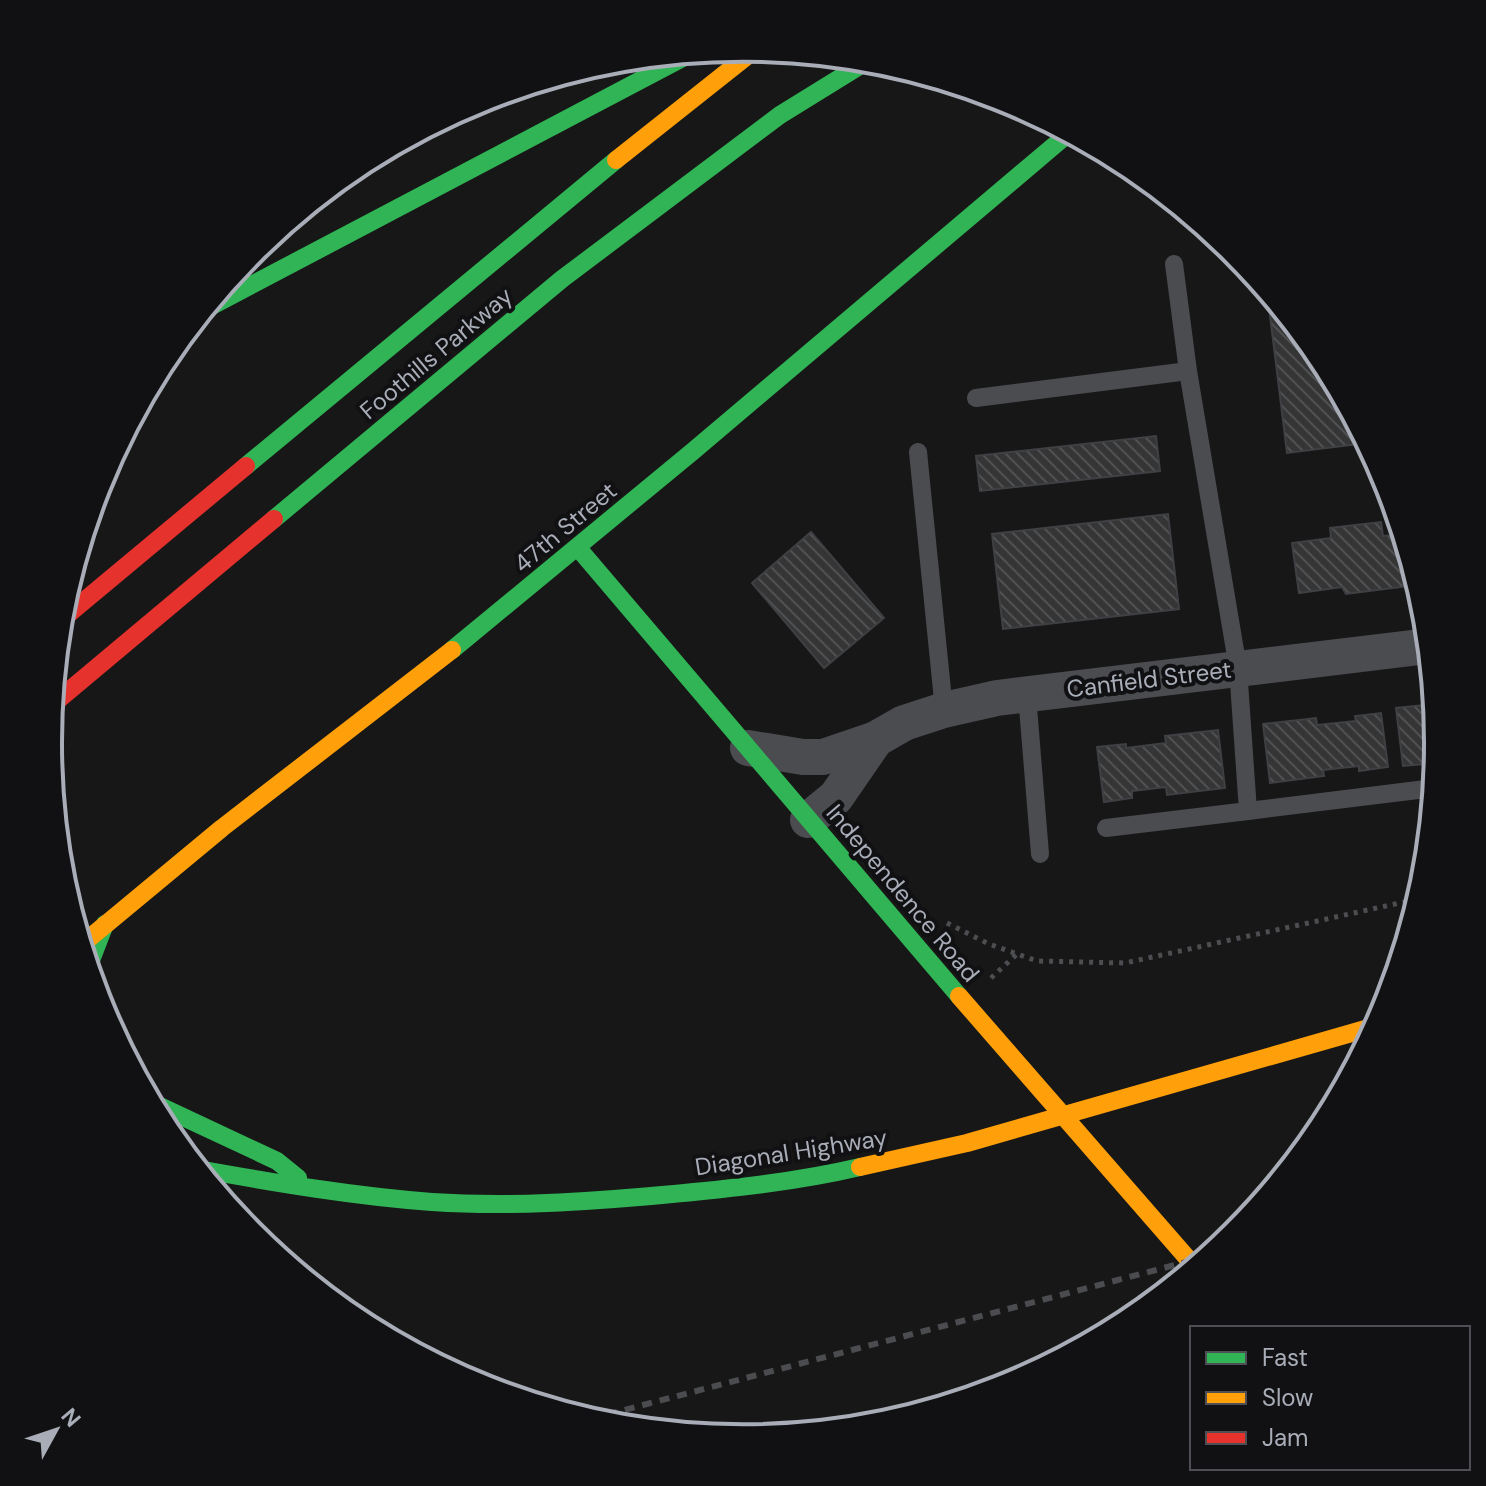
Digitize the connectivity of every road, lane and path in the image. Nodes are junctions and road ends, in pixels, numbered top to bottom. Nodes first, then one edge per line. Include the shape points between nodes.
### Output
1 (739, 62) edge
2 (666, 67) edge
3 (851, 71) edge
4 (1060, 140) edge
5 (1174, 264) dead end
6 (228, 297) edge
7 (1188, 371) junction
8 (976, 398) dead end
9 (918, 452) dead end
10 (578, 548) junction
11 (75, 608) edge
12 (1417, 647) edge
13 (1238, 668) junction
14 (1027, 695) junction
15 (63, 696) edge
16 (944, 710) junction
17 (876, 739) junction
18 (748, 748) junction
19 (1423, 789) edge
20 (1248, 811) junction
21 (808, 820) junction
22 (1106, 828) dead end
23 (1040, 854) dead end
24 (1405, 902) edge
25 (934, 916) dead end
26 (105, 924) junction
27 (90, 937) edge
28 (95, 951) edge
29 (1360, 1031) edge
30 (171, 1111) edge
31 (1062, 1117) junction
32 (215, 1172) edge
33 (313, 1190) junction
34 (1188, 1259) edge

1 - 11 main road, Foothills Parkway
2 - 6 main road
3 - 15 main road, Foothills Parkway via 780,115 562,279
4 - 10 main road, 47th Street
5 - 7 lane
7 - 8 lane
7 - 13 lane
9 - 16 lane
10 - 18 main road, Independence Road
10 - 26 main road, 47th Street
12 - 13 street, Canfield Street
13 - 14 street, Canfield Street
13 - 20 lane
14 - 16 street, Canfield Street
14 - 23 lane
16 - 17 street, Canfield Street
17 - 18 street, Canfield Street via 823,757
17 - 21 street, Canfield Street via 836,797
18 - 21 main road, Independence Road
19 - 20 lane
20 - 22 lane
21 - 31 main road, Independence Road
24 - 25 path via 1125,963 1037,961
26 - 27 main road, 47th Street
26 - 28 main road
29 - 31 main road, Diagonal Highway
30 - 33 main road via 277,1161
31 - 33 main road, Diagonal Highway via 836,1173 708,1191 493,1205
31 - 34 main road, Independence Road
32 - 33 main road, Diagonal Highway

